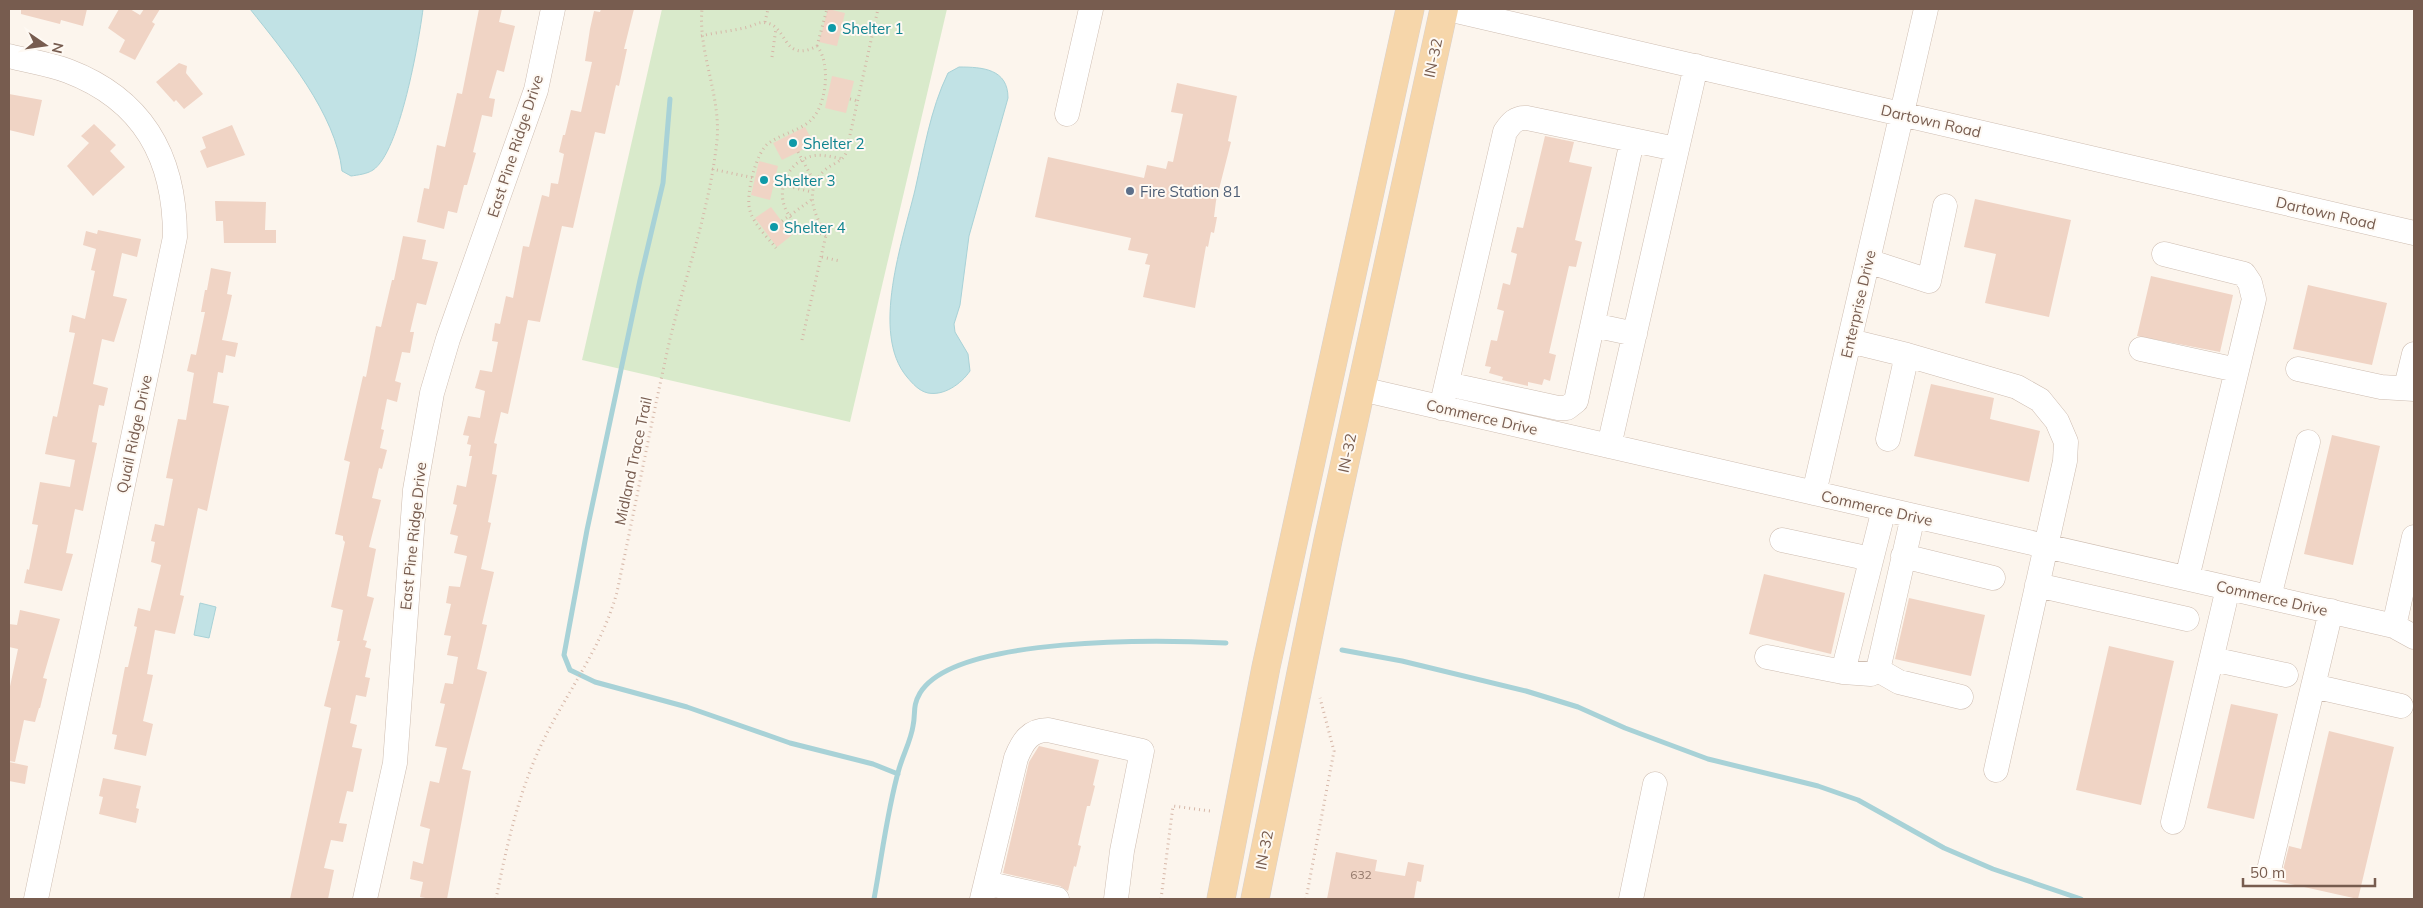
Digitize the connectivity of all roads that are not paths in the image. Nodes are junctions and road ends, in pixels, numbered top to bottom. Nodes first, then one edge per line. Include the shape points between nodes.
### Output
1 (553, 9) edge
2 (1091, 9) edge
3 (1410, 9) edge
4 (1444, 9) edge
5 (1448, 9) edge
6 (1926, 9) edge
7 (9, 56) edge
8 (1696, 66) junction
9 (1067, 114) dead end
10 (1902, 114) junction
11 (1632, 141) junction
12 (1676, 149) junction
13 (1944, 206) dead end
14 (2414, 233) edge
15 (2164, 254) dead end
16 (1868, 261) junction
17 (1593, 325) junction
18 (1635, 334) junction
19 (1850, 341) junction
20 (2141, 349) dead end
21 (2414, 354) edge
22 (1907, 355) junction
23 (2298, 369) dead end
24 (2236, 370) junction
25 (1447, 384) junction
26 (2410, 388) edge
27 (1361, 389) junction
28 (1441, 408) junction
29 (1888, 438) dead end
30 (2308, 442) dead end
31 (1609, 446) junction
32 (1814, 493) junction
33 (1884, 509) junction
34 (1912, 516) junction
35 (2414, 537) edge
36 (1782, 540) dead end
37 (2046, 546) junction
38 (1903, 556) junction
39 (1871, 559) junction
40 (2411, 562) edge
41 (1993, 578) dead end
42 (2187, 578) junction
43 (2037, 586) junction
44 (2228, 588) junction
45 (2270, 597) junction
46 (2331, 611) junction
47 (2187, 618) dead end
48 (2394, 626) junction
49 (2414, 637) edge
50 (1766, 657) dead end
51 (2212, 659) junction
52 (1878, 670) junction
53 (1843, 672) junction
54 (2286, 675) dead end
55 (2313, 686) junction
56 (1961, 697) dead end
57 (2401, 706) dead end
58 (1996, 770) dead end
59 (1655, 784) dead end
60 (2173, 822) dead end
61 (2270, 866) dead end
62 (984, 891) edge
63 (36, 899) edge
64 (365, 899) edge
65 (1057, 899) edge
66 (1116, 899) edge
67 (1221, 899) edge
68 (1254, 899) edge
69 (1631, 899) edge

1 - 64 street, East Pine Ridge Drive via 536,90 432,393 415,490 395,763
2 - 9 street
3 - 67 main road via 1266,667
4 - 27 main road, IN-32
5 - 8 street, Dartown Road
6 - 10 street, Enterprise Drive
7 - 63 street, Quail Ridge Drive via 66,70 90,80 127,106 141,122 165,164 175,210 175,237
8 - 10 street, Dartown Road
8 - 12 street
10 - 14 street, Dartown Road
10 - 16 street, Enterprise Drive
11 - 12 street
11 - 17 street
11 - 25 street via 1527,118 1509,125
12 - 18 street
13 - 16 street via 1929,281
15 - 24 street via 2244,274 2250,283 2254,299
16 - 19 street, Enterprise Drive
17 - 18 street
17 - 25 street via 1576,401 1567,408
18 - 31 street
19 - 22 street
19 - 32 street, Enterprise Drive
20 - 24 street
21 - 26 street
22 - 29 street
22 - 37 street via 2017,387 2040,400 2057,421 2066,442 2065,460
23 - 26 street via 2381,387
24 - 42 street
25 - 28 street
27 - 28 street, Commerce Drive
27 - 68 main road, IN-32
28 - 31 street, Commerce Drive
30 - 45 street
31 - 32 street, Commerce Drive
32 - 33 street, Commerce Drive
33 - 34 street, Commerce Drive
33 - 39 street
34 - 37 street, Commerce Drive
34 - 38 street
35 - 40 street
36 - 39 street
37 - 42 street, Commerce Drive
37 - 43 street
38 - 41 street
38 - 52 street
39 - 53 street
40 - 48 street
42 - 44 street, Commerce Drive
43 - 47 street
43 - 58 street
44 - 45 street, Commerce Drive
44 - 51 street
45 - 46 street, Commerce Drive
46 - 48 street, Commerce Drive
46 - 55 street
48 - 49 street, Commerce Drive
50 - 53 street
51 - 54 street
51 - 60 street
52 - 53 street via 1871,674
52 - 56 street via 1900,682
55 - 57 street
55 - 61 street
59 - 69 street
62 - 65 street
62 - 66 street via 1016,758 1027,737 1038,730 1048,730 1142,751

